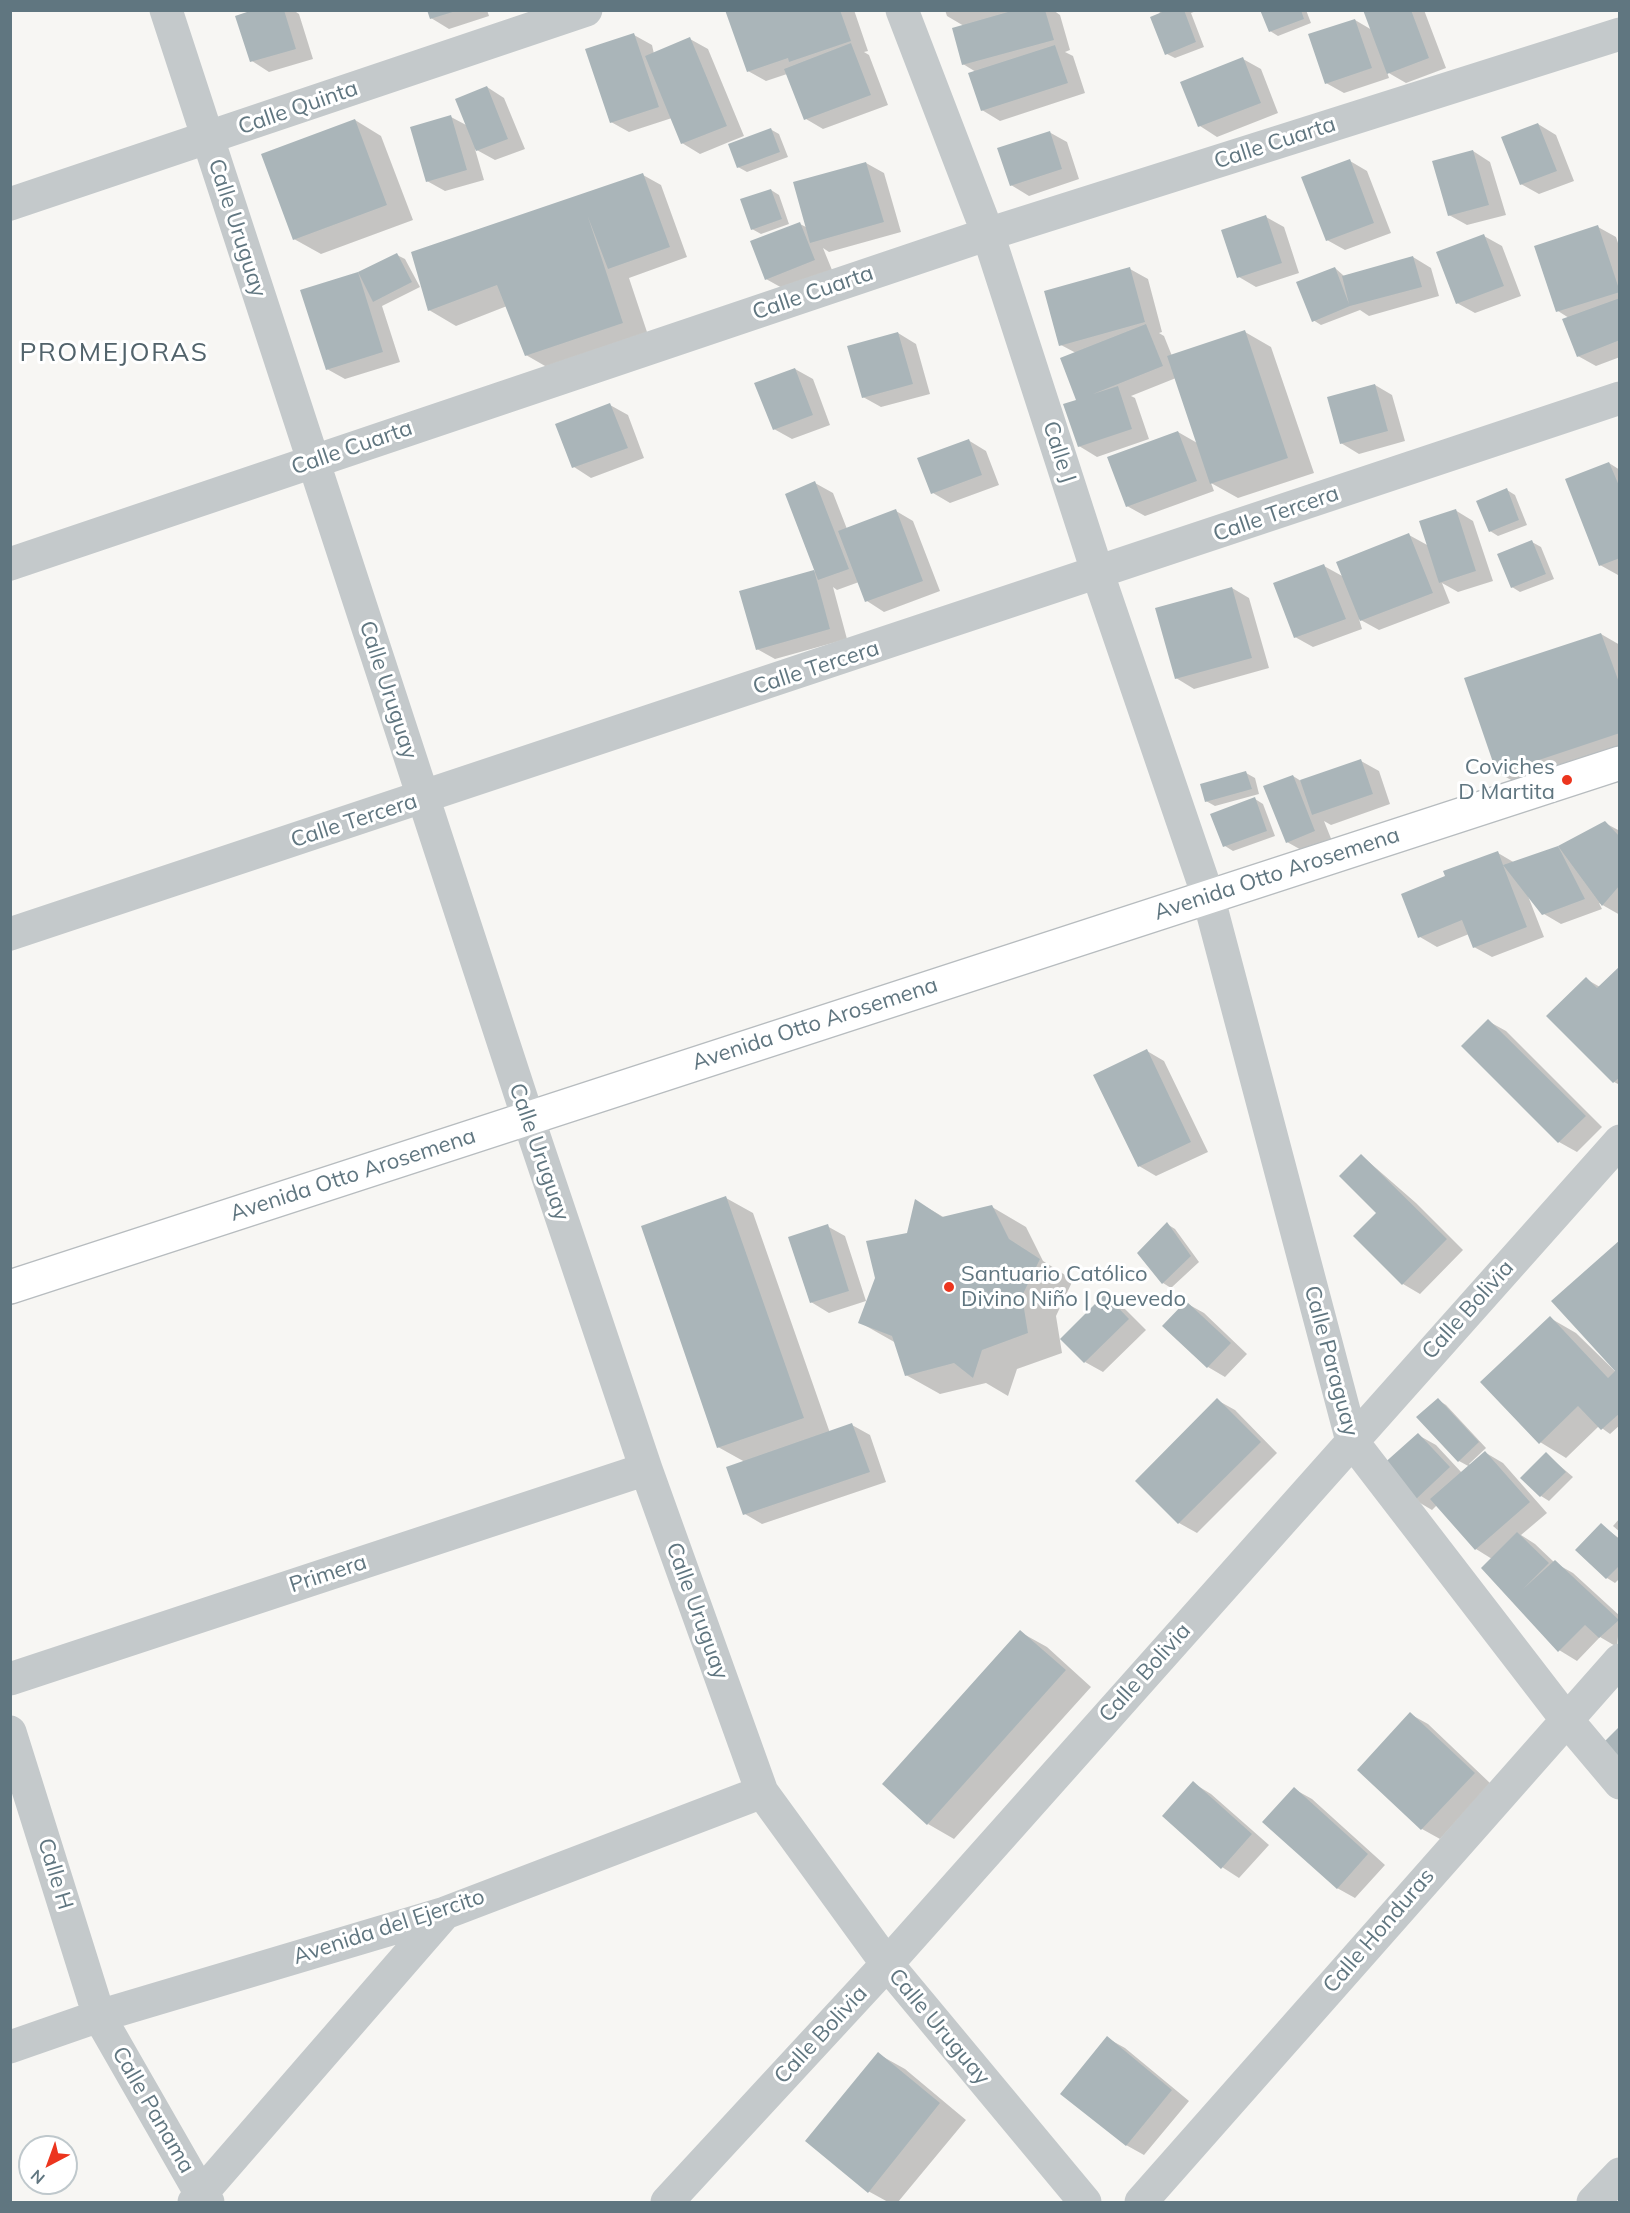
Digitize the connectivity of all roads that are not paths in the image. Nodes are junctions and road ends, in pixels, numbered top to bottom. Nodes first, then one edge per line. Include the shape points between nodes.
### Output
1 (166, 10) edge
2 (586, 10) edge
3 (902, 10) edge
4 (1620, 34) edge
5 (208, 139) junction
6 (10, 204) edge
7 (988, 234) junction
8 (1620, 398) edge
9 (313, 461) junction
10 (10, 564) edge
11 (1098, 574) junction
12 (1620, 762) edge
13 (423, 798) junction
14 (1208, 896) junction
15 (10, 934) edge
16 (528, 1118) junction
17 (1620, 1141) edge
18 (10, 1287) edge
19 (1352, 1442) junction
20 (646, 1469) junction
21 (1620, 1660) edge
22 (10, 1679) edge
23 (1566, 1719) junction
24 (10, 1732) edge
25 (1620, 1783) edge
26 (762, 1792) junction
27 (445, 1912) junction
28 (887, 1964) junction
29 (99, 2016) junction
30 (10, 2048) edge
31 (1620, 2174) edge
32 (201, 2200) edge
33 (667, 2202) edge
34 (1084, 2202) edge
35 (1140, 2202) edge
36 (1593, 2202) edge

1 - 5 street, Calle Uruguay
2 - 5 street, Calle Quinta
3 - 7 street, Calle J
4 - 7 street, Calle Cuarta
5 - 6 street, Calle Quinta
5 - 9 street, Calle Uruguay
7 - 9 street, Calle Cuarta
7 - 11 street, Calle J
8 - 11 street, Calle Tercera
9 - 10 street, Calle Cuarta
9 - 13 street, Calle Uruguay
11 - 13 street, Calle Tercera
11 - 14 street, Calle J
12 - 14 main road, Avenida Otto Arosemena
13 - 15 street, Calle Tercera
13 - 16 street, Calle Uruguay
14 - 16 main road, Avenida Otto Arosemena
14 - 19 street, Calle Paraguay
16 - 18 main road, Avenida Otto Arosemena
16 - 20 street, Calle Uruguay
17 - 19 street, Calle Bolivia
19 - 23 street, Calle Paraguay
19 - 28 street, Calle Bolivia
20 - 22 street, Primera
20 - 26 street, Calle Uruguay
21 - 23 street, Calle Honduras
23 - 25 street, Calle Paraguay
23 - 35 street, Calle Honduras
24 - 29 street, Calle H
26 - 27 street, Avenida del Ejercito
26 - 28 street, Calle Uruguay
27 - 29 street, Avenida del Ejercito
27 - 32 street
28 - 33 street, Calle Bolivia
28 - 34 street, Calle Uruguay
29 - 30 street, Avenida del Ejercito
29 - 32 street, Calle Panama
31 - 36 street

